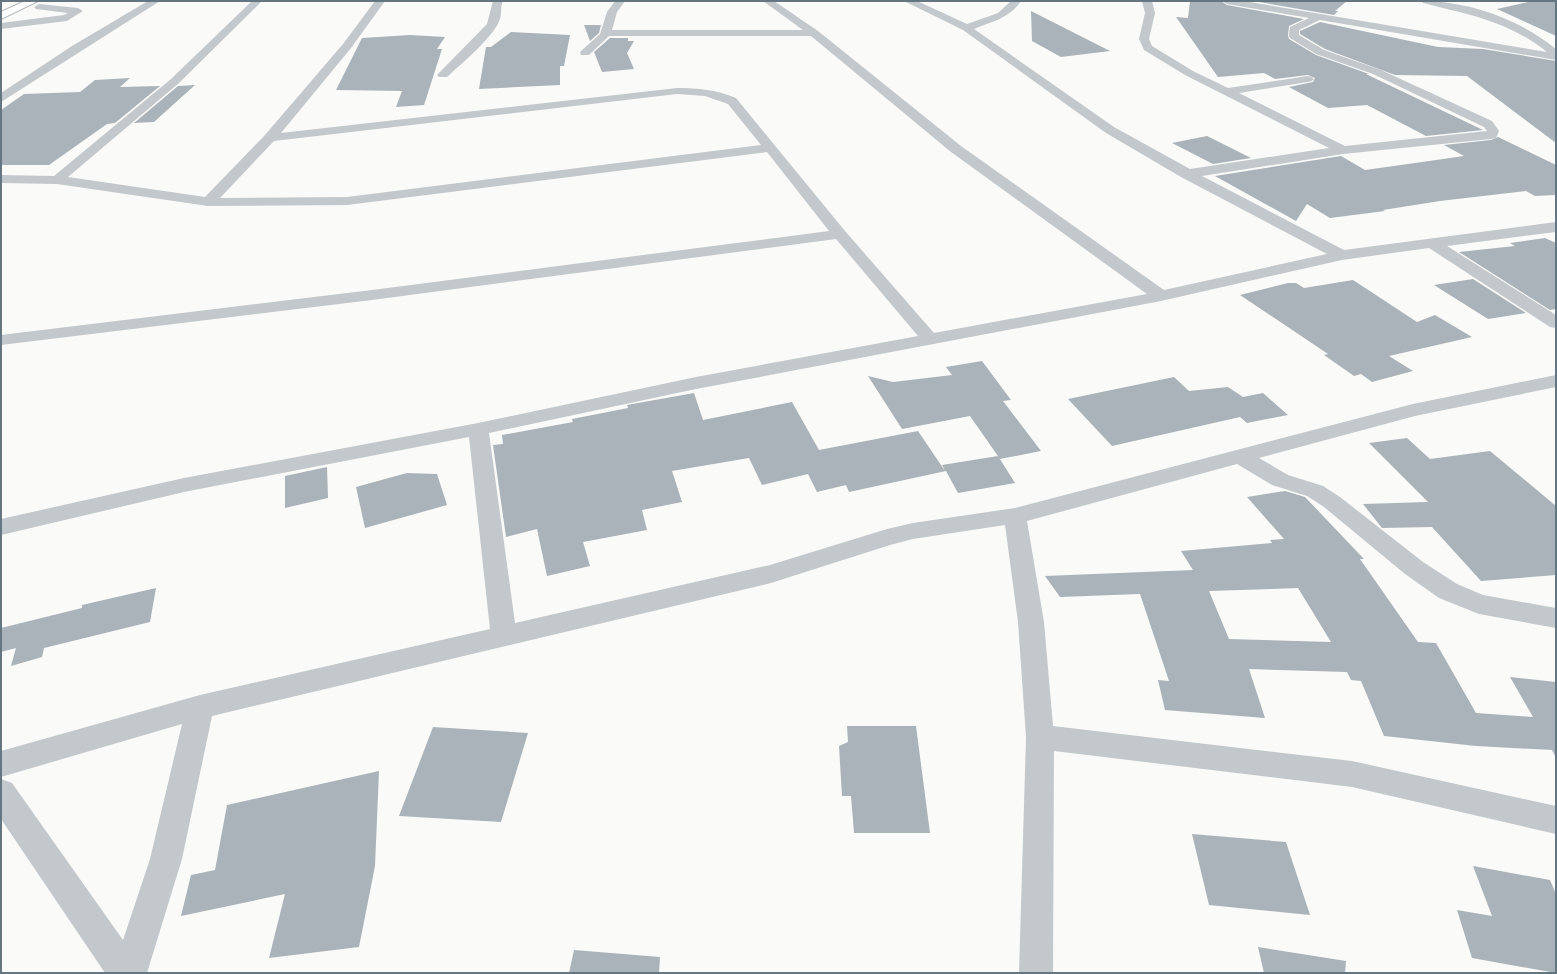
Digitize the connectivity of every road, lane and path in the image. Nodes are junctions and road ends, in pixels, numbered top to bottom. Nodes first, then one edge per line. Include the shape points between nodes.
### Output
1 (50, 1) edge
2 (155, 1) edge
3 (257, 1) edge
4 (380, 1) edge
5 (498, 1) edge
6 (620, 1) edge
7 (768, 1) edge
8 (909, 1) edge
9 (1016, 1) edge
10 (1147, 1) edge
11 (1227, 1) edge
12 (1426, 1) edge
13 (1256, 3) edge
14 (36, 4) edge
15 (1, 16) edge
16 (1318, 17) junction
17 (1, 26) edge
18 (967, 28) junction
19 (814, 32) junction
20 (606, 33) junction
21 (586, 53) dead end
22 (1556, 56) edge
23 (444, 75) dead end
24 (1308, 79) dead end
25 (22, 83) junction
26 (1, 84) edge
27 (1226, 92) junction
28 (1, 98) edge
29 (270, 138) junction
30 (771, 148) junction
31 (1343, 150) junction
32 (1186, 174) junction
33 (1, 179) edge
34 (57, 180) junction
35 (208, 202) junction
36 (1556, 227) edge
37 (840, 234) junction
38 (1431, 243) junction
39 (1342, 255) junction
40 (1161, 296) junction
41 (1556, 323) edge
42 (929, 338) junction
43 (1, 340) edge
44 (1556, 381) edge
45 (478, 429) junction
46 (1241, 457) junction
47 (1015, 516) junction
48 (1, 526) edge
49 (1556, 618) edge
50 (504, 635) junction
51 (200, 707) junction
52 (1040, 737) junction
53 (1, 764) edge
54 (1, 793) edge
55 (1556, 820) edge
56 (126, 973) edge
57 (130, 973) edge
58 (1036, 973) edge

1 - 14 street
2 - 25 street
3 - 34 street via 175,81
4 - 29 street via 347,46
5 - 23 street via 494,11 495,19 487,31
6 - 20 street via 609,17
7 - 19 street
8 - 18 street
9 - 18 street via 1006,12
10 - 27 street via 1150,13 1144,39 1148,48
11 - 13 street
12 - 22 street via 1502,19 1546,45
13 - 16 street
14 - 15 main road
14 - 17 street
14 - 17 street via 78,11 67,18
16 - 22 street
16 - 31 street via 1294,29 1294,36 1320,52 1407,85 1488,124 1493,131 1491,135 1480,137
18 - 32 street via 1110,130
19 - 20 street
19 - 40 street via 956,149
20 - 21 street
24 - 27 street
25 - 26 street
25 - 28 street
27 - 31 street
29 - 30 street via 572,102 697,91 724,96 732,101
29 - 35 street
30 - 35 street via 347,201
30 - 37 street
31 - 32 street
32 - 39 street
33 - 34 street
34 - 35 street
36 - 38 street
37 - 42 street
37 - 43 street
38 - 39 street
38 - 41 street
39 - 40 street
40 - 42 street
42 - 45 street
44 - 46 street via 1414,410
45 - 48 street via 184,485
45 - 50 street
46 - 47 street
46 - 49 street via 1280,480 1316,492 1332,502 1414,568 1448,591 1479,604
47 - 50 street via 887,537 771,574
47 - 52 street via 1031,622
50 - 51 street
51 - 53 street
51 - 57 street via 166,859
52 - 55 street via 1352,774
52 - 58 street
54 - 56 street

